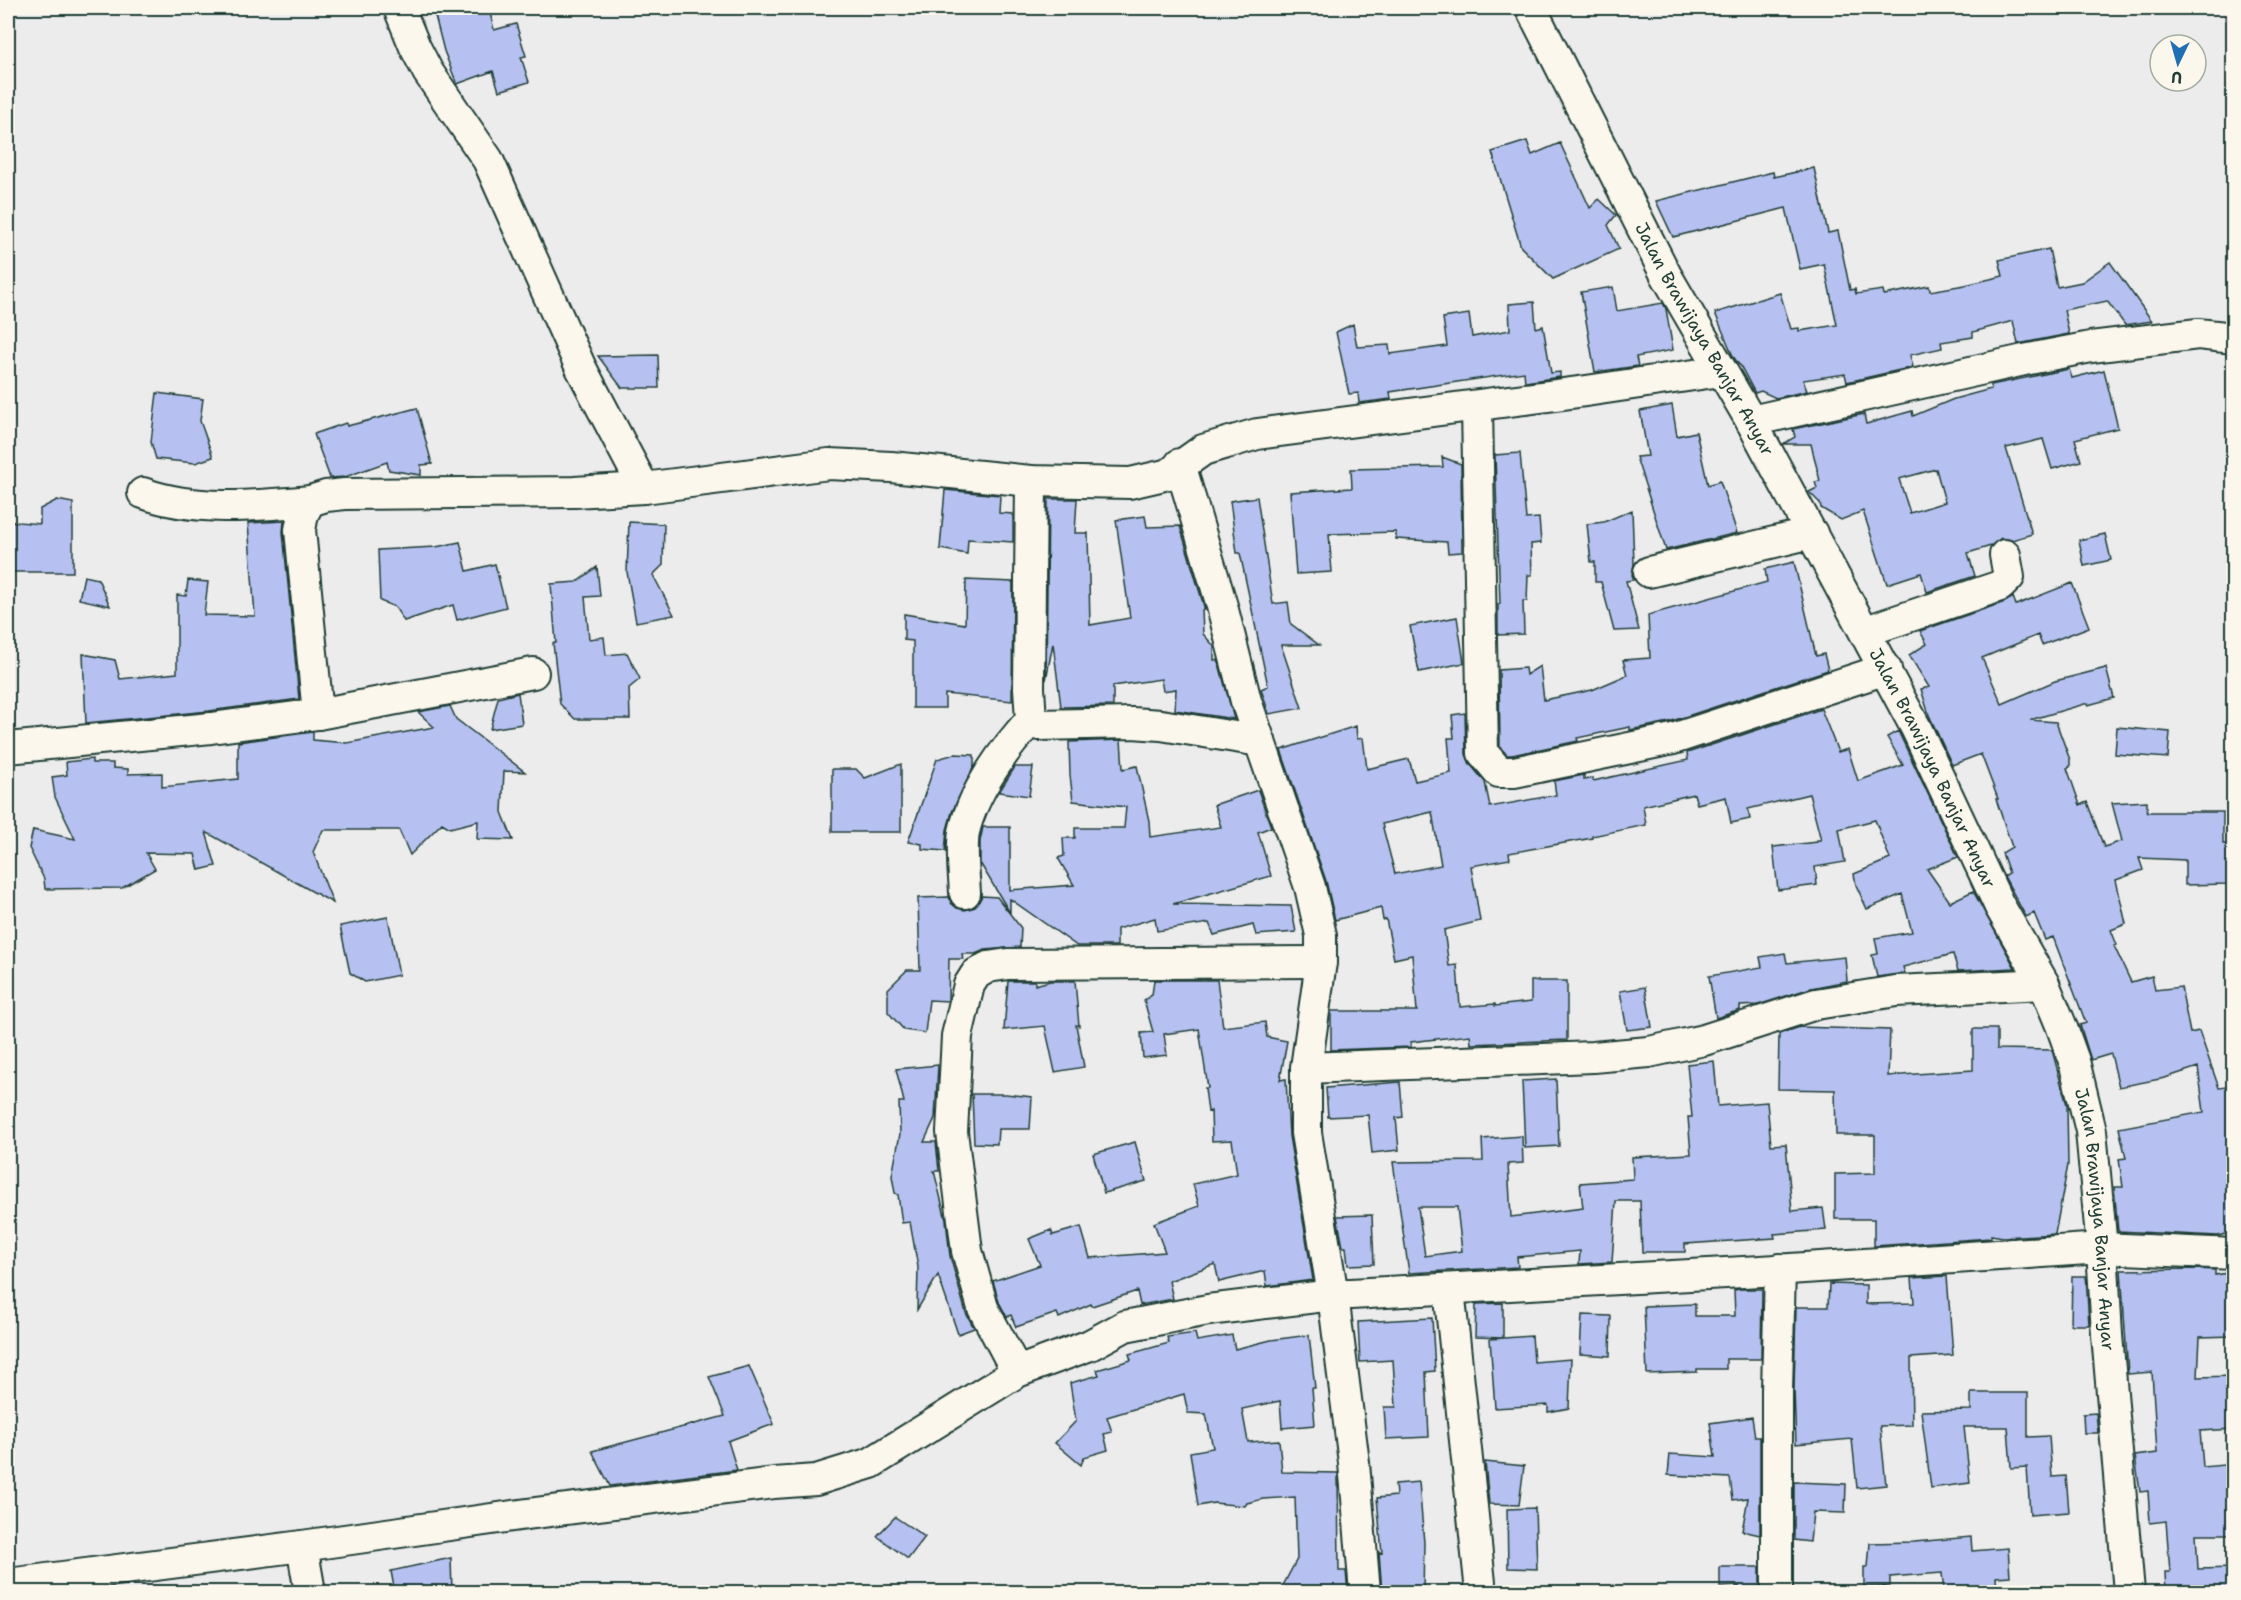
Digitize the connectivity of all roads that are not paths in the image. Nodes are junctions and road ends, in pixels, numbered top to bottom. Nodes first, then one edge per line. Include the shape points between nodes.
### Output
1 (399, 8) edge
2 (1531, 8) edge
3 (2234, 338) edge
4 (1721, 371) junction
5 (1477, 406) junction
6 (1751, 421) junction
7 (1180, 464) junction
8 (1031, 481) junction
9 (644, 488) junction
10 (143, 493) dead end
11 (310, 501) junction
12 (1812, 533) junction
13 (2004, 555) dead end
14 (1649, 572) dead end
15 (1866, 631) junction
16 (1886, 669) junction
17 (533, 673) dead end
18 (318, 714) junction
19 (1031, 720) junction
20 (1260, 741) junction
21 (8, 748) edge
22 (965, 893) dead end
23 (1321, 962) junction
24 (2043, 984) junction
25 (1306, 1068) junction
26 (2102, 1248) junction
27 (2234, 1254) edge
28 (1780, 1269) junction
29 (1449, 1289) junction
30 (1333, 1295) junction
31 (1017, 1372) junction
32 (302, 1546) junction
33 (8, 1584) edge
34 (310, 1593) edge
35 (1365, 1593) edge
36 (1481, 1593) edge
37 (1777, 1593) edge
38 (2129, 1593) edge

1 - 9 street via 428,72 488,160 581,368
2 - 4 street, Jalan Brawijaya Banjar Anyar via 1666,275
3 - 6 street via 2198,334 2091,347
4 - 5 street
4 - 6 street, Jalan Brawijaya Banjar Anyar
5 - 7 street via 1257,434 1203,450
5 - 16 street via 1483,753 1499,772 1673,739
6 - 12 street, Jalan Brawijaya Banjar Anyar
7 - 8 street via 1169,474 1130,483
7 - 20 street
8 - 9 street via 830,464
8 - 19 street
9 - 11 street via 345,494
10 - 11 street via 165,501 219,505
11 - 18 street via 300,530
12 - 14 street
12 - 15 street, Jalan Brawijaya Banjar Anyar
13 - 15 street via 2009,577 2000,586
15 - 16 street, Jalan Brawijaya Banjar Anyar
16 - 24 street, Jalan Brawijaya Banjar Anyar via 1999,905
17 - 18 street
18 - 21 street
19 - 20 street via 1038,725 1161,725
19 - 22 street via 995,765 974,806 964,833
20 - 23 street via 1310,887 1321,934
23 - 25 street
23 - 31 street via 1008,964 988,967 976,974 965,995 957,1036 952,1132 967,1251 983,1308
24 - 25 street via 1896,990 1816,1004 1704,1040 1648,1052
24 - 26 street, Jalan Brawijaya Banjar Anyar via 2071,1052 2091,1131
25 - 30 street via 1307,1145
26 - 27 street
26 - 28 street
26 - 38 street, Jalan Brawijaya Banjar Anyar
28 - 29 street
28 - 37 street
29 - 30 street
29 - 36 street
30 - 31 street via 1208,1310 1125,1326
30 - 35 street
31 - 32 street via 871,1463 816,1480 527,1514
32 - 33 street
32 - 34 street

